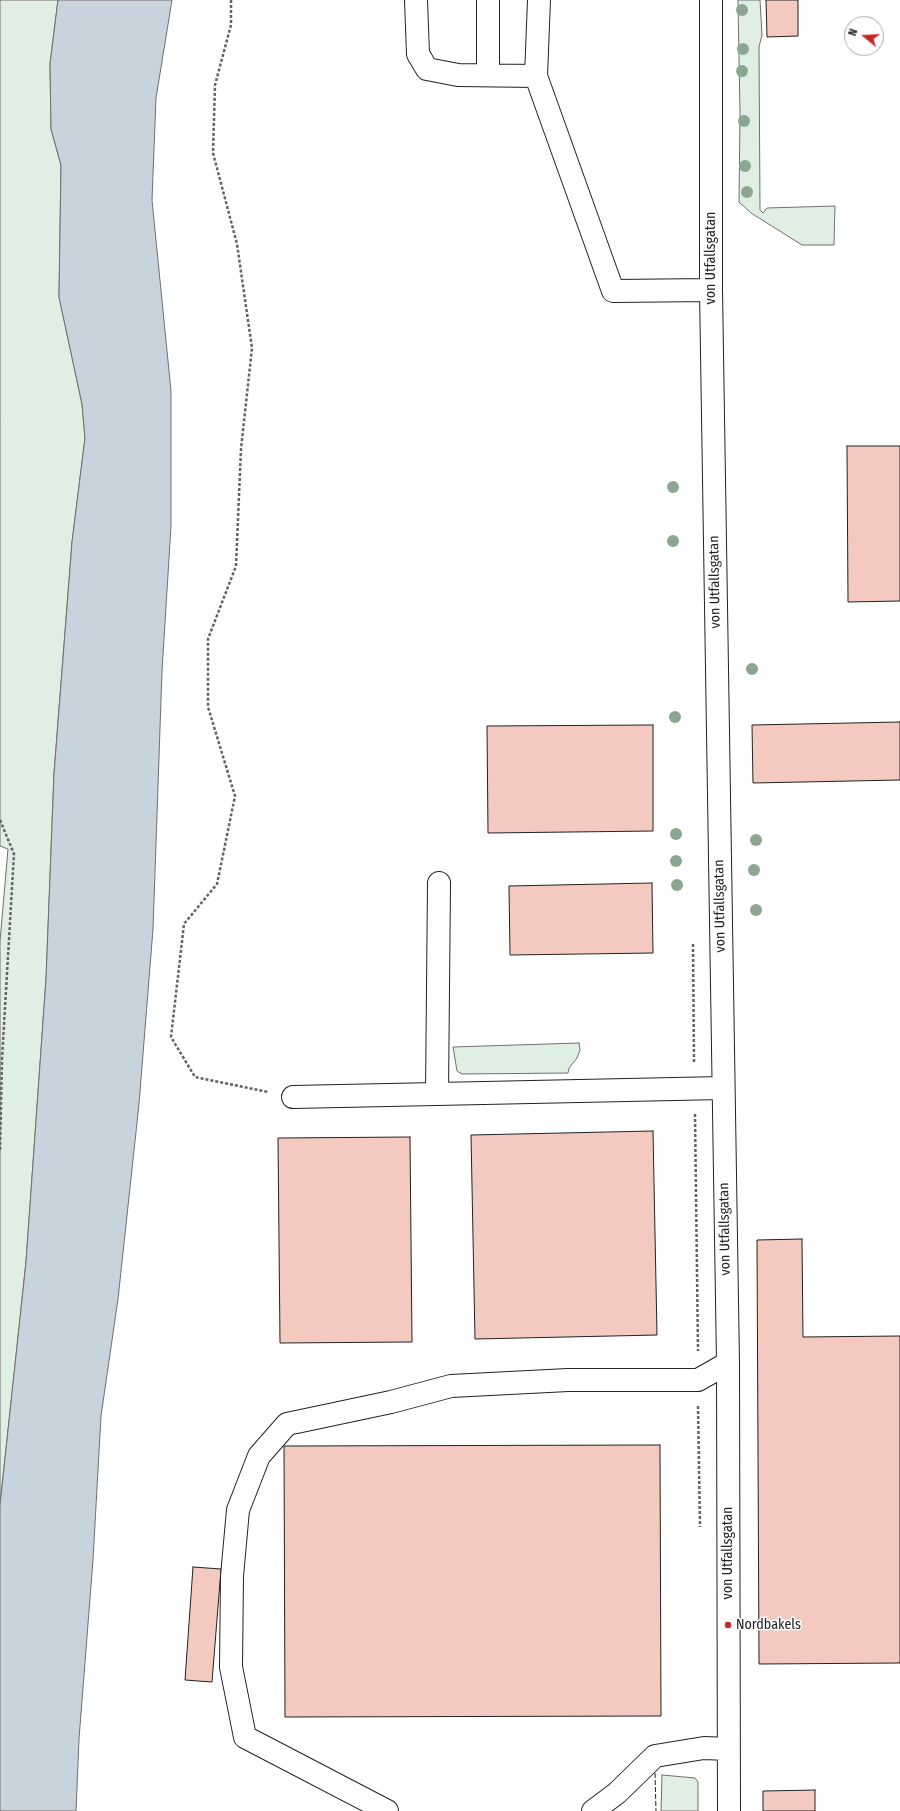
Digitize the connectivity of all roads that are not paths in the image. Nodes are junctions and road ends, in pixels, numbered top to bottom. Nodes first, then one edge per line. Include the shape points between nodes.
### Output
1 (416, 0) edge
2 (488, 0) edge
3 (539, 0) edge
4 (712, 0) edge
5 (488, 75) junction
6 (536, 76) junction
7 (711, 290) junction
8 (439, 883) dead end
9 (722, 1088) junction
10 (437, 1094) junction
11 (293, 1097) road end
12 (728, 1363) junction
13 (728, 1749) junction
14 (387, 1811) edge
15 (593, 1811) edge
16 (729, 1811) edge

1 - 5 street via 418,54 427,69 458,75
2 - 5 street
3 - 6 street
4 - 7 street, von Utfallsgatan
5 - 6 street
6 - 7 street via 612,291
7 - 9 street, von Utfallsgatan
8 - 10 street
9 - 10 street
9 - 12 street, von Utfallsgatan
10 - 11 street
12 - 13 street, von Utfallsgatan
12 - 14 street via 698,1380 568,1380 451,1386 391,1402 287,1424 259,1456 238,1510 232,1576 231,1667 245,1737
13 - 15 street via 704,1748 655,1756 617,1793
13 - 16 street, von Utfallsgatan

